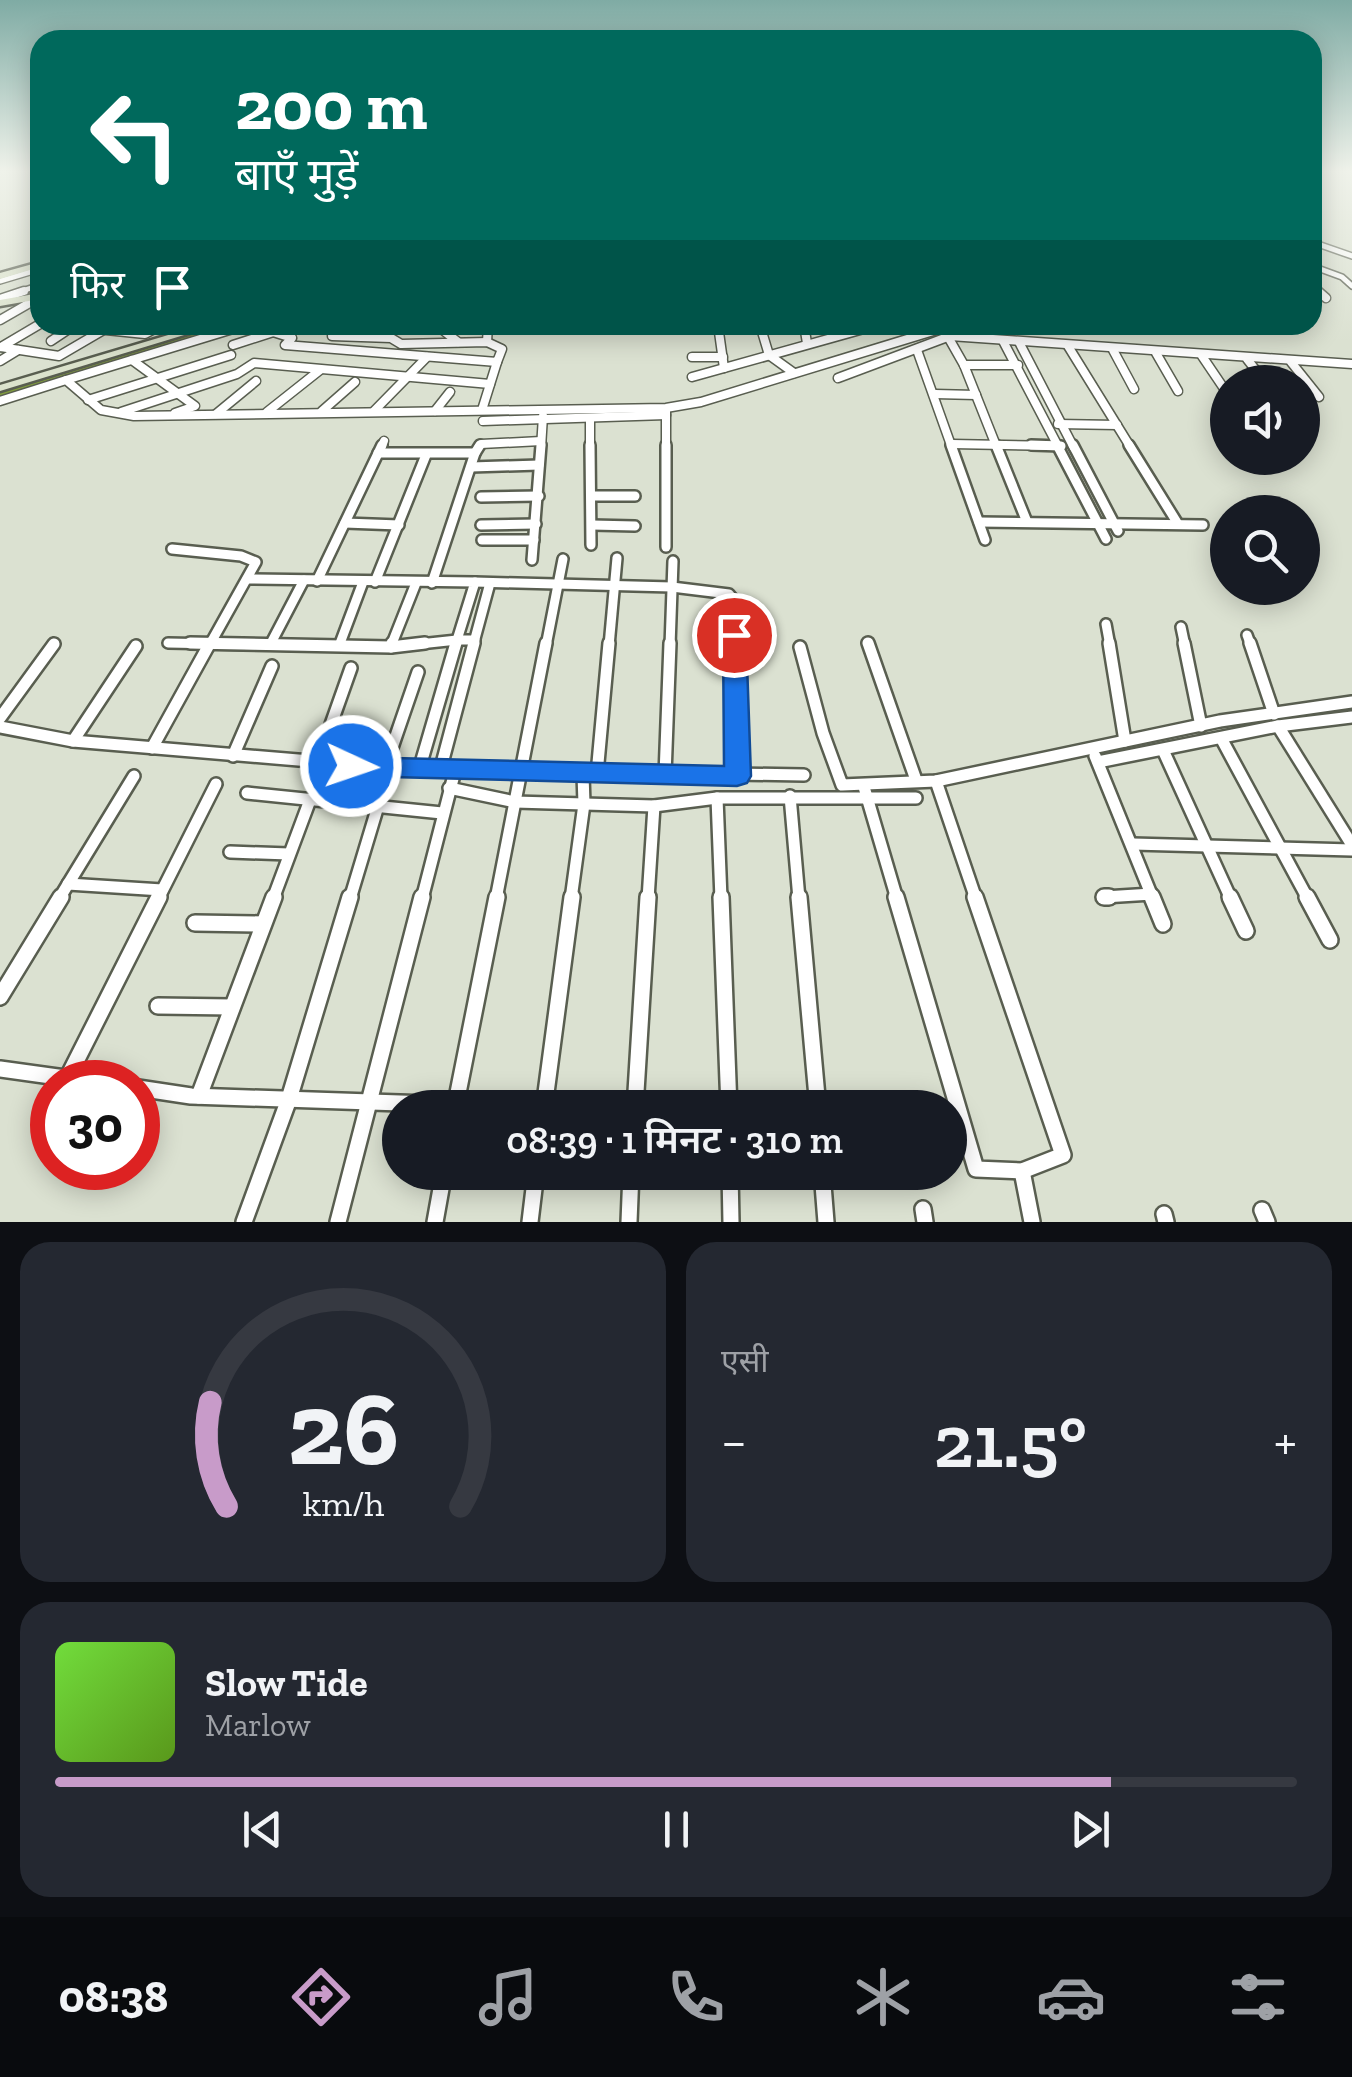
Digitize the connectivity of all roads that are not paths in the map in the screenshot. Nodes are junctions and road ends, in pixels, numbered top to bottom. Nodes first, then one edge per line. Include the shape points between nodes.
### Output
1 (1322, 246) edge
2 (1352, 256) edge
3 (30, 269) edge
4 (1322, 270) edge
5 (1322, 277) edge
6 (0, 278) edge
7 (1342, 278) junction
8 (1352, 278) edge
9 (1352, 286) edge
10 (30, 289) edge
11 (1322, 295) edge
12 (1326, 298) dead end
13 (30, 300) edge
14 (0, 301) edge
15 (30, 303) edge
16 (0, 320) edge
17 (30, 330) edge
18 (60, 335) edge
19 (94, 335) edge
20 (178, 335) edge
21 (213, 335) edge
22 (265, 335) edge
23 (282, 335) edge
24 (333, 335) edge
25 (391, 335) edge
26 (449, 335) edge
27 (487, 335) edge
28 (720, 335) edge
29 (763, 335) edge
30 (806, 335) edge
31 (828, 335) edge
32 (880, 335) edge
33 (935, 335) edge
34 (940, 335) edge
35 (944, 335) edge
36 (958, 335) edge
37 (390, 338) junction
38 (51, 341) dead end
39 (1003, 341) junction
40 (459, 342) junction
41 (487, 342) junction
42 (1019, 342) junction
43 (807, 344) junction
44 (1068, 346) junction
45 (883, 348) junction
46 (18, 350) junction
47 (917, 350) junction
48 (1113, 350) junction
49 (1156, 353) junction
50 (770, 355) junction
51 (427, 356) junction
52 (1202, 356) junction
53 (723, 357) junction
54 (692, 358) dead end
55 (897, 358) junction
56 (1247, 359) junction
57 (132, 360) junction
58 (0, 361) edge
59 (497, 362) junction
60 (844, 362) junction
61 (1291, 362) junction
62 (1352, 364) edge
63 (1031, 365) junction
64 (1252, 365) edge
65 (1293, 365) edge
66 (964, 366) junction
67 (1015, 366) junction
68 (724, 368) junction
69 (1210, 368) edge
70 (320, 369) junction
71 (859, 370) junction
72 (794, 373) junction
73 (409, 377) junction
74 (692, 377) dead end
75 (157, 378) junction
76 (838, 378) dead end
77 (66, 380) junction
78 (256, 380) dead end
79 (355, 382) dead end
80 (490, 384) junction
81 (0, 388) edge
82 (1134, 389) dead end
83 (1178, 391) dead end
84 (450, 392) dead end
85 (178, 393) junction
86 (935, 394) junction
87 (976, 394) junction
88 (88, 400) junction
89 (0, 401) edge
90 (482, 410) junction
91 (374, 411) junction
92 (435, 411) junction
93 (321, 412) junction
94 (666, 412) junction
95 (117, 413) junction
96 (266, 413) junction
97 (215, 414) junction
98 (543, 414) junction
99 (166, 416) junction
100 (590, 418) junction
101 (483, 421) dead end
102 (1046, 424) junction
103 (1062, 424) junction
104 (1117, 425) junction
105 (384, 440) dead end
106 (541, 441) junction
107 (952, 444) junction
108 (996, 445) junction
109 (1058, 446) junction
110 (1073, 446) junction
111 (378, 453) junction
112 (475, 453) junction
113 (426, 454) junction
114 (539, 465) junction
115 (471, 468) junction
116 (538, 496) junction
117 (592, 496) junction
118 (635, 496) dead end
119 (482, 498) dead end
120 (979, 522) junction
121 (1027, 522) junction
122 (1098, 523) junction
123 (345, 524) junction
124 (536, 524) junction
125 (1178, 524) junction
126 (399, 525) junction
127 (481, 525) dead end
128 (1203, 525) dead end
129 (592, 526) junction
130 (634, 526) dead end
131 (1115, 527) junction
132 (1106, 539) dead end
133 (482, 540) dead end
134 (534, 540) junction
135 (985, 540) dead end
136 (591, 545) dead end
137 (666, 548) dead end
138 (172, 549) dead end
139 (617, 558) dead end
140 (563, 559) dead end
141 (532, 560) dead end
142 (673, 560) dead end
143 (247, 579) junction
144 (304, 580) junction
145 (318, 581) junction
146 (369, 582) junction
147 (475, 582) junction
148 (416, 583) junction
149 (432, 583) junction
150 (490, 583) junction
151 (558, 586) junction
152 (613, 587) junction
153 (672, 587) junction
154 (1106, 624) dead end
155 (1181, 627) dead end
156 (1248, 635) dead end
157 (458, 640) junction
158 (475, 640) junction
159 (868, 642) dead end
160 (168, 643) dead end
161 (54, 644) dead end
162 (210, 644) junction
163 (270, 645) junction
164 (136, 646) dead end
165 (339, 646) junction
166 (800, 646) dead end
167 (391, 648) junction
168 (272, 666) dead end
169 (351, 668) dead end
170 (418, 672) dead end
171 (1352, 702) edge
172 (1352, 717) edge
173 (0, 718) edge
174 (1276, 720) junction
175 (1201, 726) junction
176 (0, 727) edge
177 (1221, 738) junction
178 (73, 741) junction
179 (1125, 741) junction
180 (152, 748) junction
181 (1163, 750) junction
182 (233, 756) junction
183 (1095, 756) junction
184 (316, 764) junction
185 (385, 768) junction
186 (419, 770) junction
187 (440, 770) junction
188 (455, 771) junction
189 (523, 772) junction
190 (590, 774) junction
191 (664, 774) junction
192 (804, 775) dead end
193 (134, 776) dead end
194 (737, 776) junction
195 (916, 780) junction
196 (936, 781) junction
197 (216, 784) dead end
198 (450, 788) junction
199 (866, 792) junction
200 (248, 794) dead end
201 (790, 796) junction
202 (718, 798) junction
203 (916, 798) dead end
204 (310, 800) junction
205 (515, 802) junction
206 (584, 804) junction
207 (378, 806) junction
208 (654, 806) junction
209 (442, 813) junction
210 (1134, 844) junction
211 (1208, 846) junction
212 (1282, 848) junction
213 (1352, 848) edge
214 (230, 852) dead end
215 (289, 854) junction
216 (68, 884) junction
217 (162, 890) junction
218 (1152, 894) junction
219 (1104, 897) dead end
220 (195, 923) dead end
221 (263, 924) junction
222 (1163, 924) dead end
223 (1246, 931) dead end
224 (1330, 940) dead end
225 (0, 997) edge
226 (158, 1006) dead end
227 (232, 1007) junction
228 (77, 1060) edge
229 (0, 1068) edge
230 (30, 1073) edge
231 (459, 1090) edge
232 (548, 1090) edge
233 (636, 1090) edge
234 (729, 1090) edge
235 (816, 1090) edge
236 (948, 1090) edge
237 (160, 1091) edge
238 (199, 1096) junction
239 (289, 1100) junction
240 (369, 1102) junction
241 (382, 1103) edge
242 (967, 1146) edge
243 (1022, 1170) junction
244 (441, 1190) edge
245 (534, 1190) edge
246 (630, 1190) edge
247 (730, 1190) edge
248 (823, 1190) edge
249 (244, 1222) edge
250 (338, 1222) edge
251 (435, 1222) edge
252 (530, 1222) edge
253 (628, 1222) edge
254 (731, 1222) edge
255 (826, 1222) edge
256 (1032, 1222) edge

1 - 2 street
3 - 6 street
4 - 7 street
5 - 7 street
7 - 8 street
7 - 9 street
10 - 14 street
11 - 12 street
13 - 14 street
15 - 16 street
17 - 46 street via 0,347
18 - 38 street
19 - 46 street via 59,356
20 - 81 street
21 - 57 street
22 - 75 street
23 - 51 street via 292,338 285,344
24 - 37 street
25 - 37 street
26 - 40 street
27 - 41 street
28 - 53 street
29 - 50 street
30 - 43 street
31 - 43 street
32 - 45 street
33 - 45 street
34 - 47 street
35 - 66 street
36 - 39 street
37 - 40 street via 401,344
39 - 42 street
39 - 67 street
40 - 41 street
41 - 59 street via 502,349
42 - 44 street
42 - 63 street
43 - 50 street
44 - 48 street
44 - 104 street
45 - 55 street
45 - 60 street
46 - 58 street
47 - 55 street
47 - 86 street
48 - 49 street
48 - 82 street
49 - 52 street
49 - 83 street
50 - 68 street
50 - 72 street
51 - 59 street
51 - 73 street
52 - 56 street
52 - 69 street
53 - 54 street
53 - 68 street
55 - 71 street
56 - 61 street
56 - 64 street
57 - 75 street
57 - 77 street
59 - 80 street
60 - 71 street
60 - 72 street
61 - 62 street
61 - 65 street
63 - 67 street
63 - 103 street
66 - 67 street
66 - 87 street
67 - 102 street
68 - 74 street
70 - 73 street
70 - 85 street via 254,363
70 - 96 street
71 - 76 street
72 - 94 street
73 - 80 street
73 - 91 street
75 - 85 street
75 - 88 street
77 - 88 street
77 - 89 street
78 - 97 street
79 - 93 street
80 - 90 street
84 - 92 street
85 - 95 street
85 - 99 street via 195,406
86 - 87 street
86 - 107 street
87 - 108 street
88 - 95 street
90 - 92 street
90 - 98 street
91 - 92 street
91 - 93 street
93 - 96 street
94 - 98 street
94 - 100 street
94 - 137 street
95 - 99 street
96 - 97 street
97 - 99 street
98 - 100 street
98 - 101 street
98 - 106 street
100 - 117 street
102 - 103 street
102 - 109 street
103 - 104 street
103 - 110 street
104 - 125 street
105 - 111 street
106 - 112 street via 481,444
106 - 114 street
107 - 108 street
107 - 120 street
108 - 109 street
108 - 121 street
109 - 110 street
109 - 122 street
110 - 131 street
111 - 113 street
111 - 123 street
112 - 113 street
112 - 115 street
113 - 126 street
114 - 115 street
114 - 116 street
115 - 149 street
116 - 119 street
116 - 124 street
117 - 118 street
117 - 129 street
120 - 121 street
120 - 135 street
121 - 122 street
122 - 131 street
122 - 132 street
123 - 126 street
123 - 145 street
124 - 127 street
124 - 134 street
125 - 128 street
125 - 131 street
126 - 146 street
129 - 130 street
129 - 136 street
133 - 134 street
134 - 141 street
138 - 143 street via 252,558
139 - 152 street
140 - 151 street
142 - 153 street
143 - 144 street
143 - 162 street
144 - 145 street
144 - 163 street
145 - 146 street
146 - 148 street
146 - 165 street
147 - 149 street
147 - 150 street
147 - 157 street
148 - 149 street
148 - 167 street
150 - 151 street
150 - 158 street
151 - 152 street
151 - 189 street
152 - 153 street
152 - 190 street
153 - 191 street
153 - 194 street via 718,590 734,600
154 - 179 street
155 - 175 street
156 - 174 street
157 - 158 street
157 - 167 street
157 - 186 street
158 - 187 street
159 - 195 street
160 - 162 street
161 - 173 street
162 - 163 street
162 - 180 street
163 - 165 street
164 - 178 street
165 - 167 street
166 - 199 street via 842,785
168 - 182 street
169 - 184 street
170 - 185 street
171 - 174 street
172 - 174 street
174 - 175 street
174 - 177 street
174 - 213 street
175 - 179 street
176 - 178 street
177 - 181 street
177 - 212 street
178 - 180 street
179 - 183 street
180 - 182 street
181 - 183 street
181 - 211 street
182 - 184 street
183 - 196 street
183 - 210 street
184 - 185 street
185 - 186 street
186 - 187 street
187 - 188 street
188 - 189 street
188 - 198 street
189 - 190 street
189 - 205 street
190 - 191 street
190 - 206 street
191 - 194 street
192 - 194 street
193 - 216 street
195 - 196 street
195 - 199 street
196 - 243 street via 1063,1155
197 - 217 street
198 - 205 street
198 - 209 street
199 - 201 street
199 - 203 street
199 - 236 street
200 - 204 street
201 - 202 street
201 - 235 street
202 - 208 street
202 - 234 street
204 - 207 street
204 - 215 street
205 - 206 street
205 - 231 street
206 - 208 street
206 - 232 street
207 - 209 street
207 - 239 street
208 - 233 street
209 - 240 street
210 - 211 street
210 - 218 street
211 - 212 street
211 - 223 street
212 - 213 street
212 - 224 street
214 - 215 street
215 - 221 street
216 - 217 street
216 - 225 street
217 - 228 street
218 - 219 street
218 - 222 street
220 - 221 street
221 - 227 street
226 - 227 street
227 - 238 street
229 - 230 street
237 - 238 street
238 - 239 street
239 - 240 street
239 - 249 street
240 - 241 street
240 - 250 street
242 - 243 street via 976,1170
243 - 256 street
244 - 251 street
245 - 252 street
246 - 253 street
247 - 254 street
248 - 255 street

